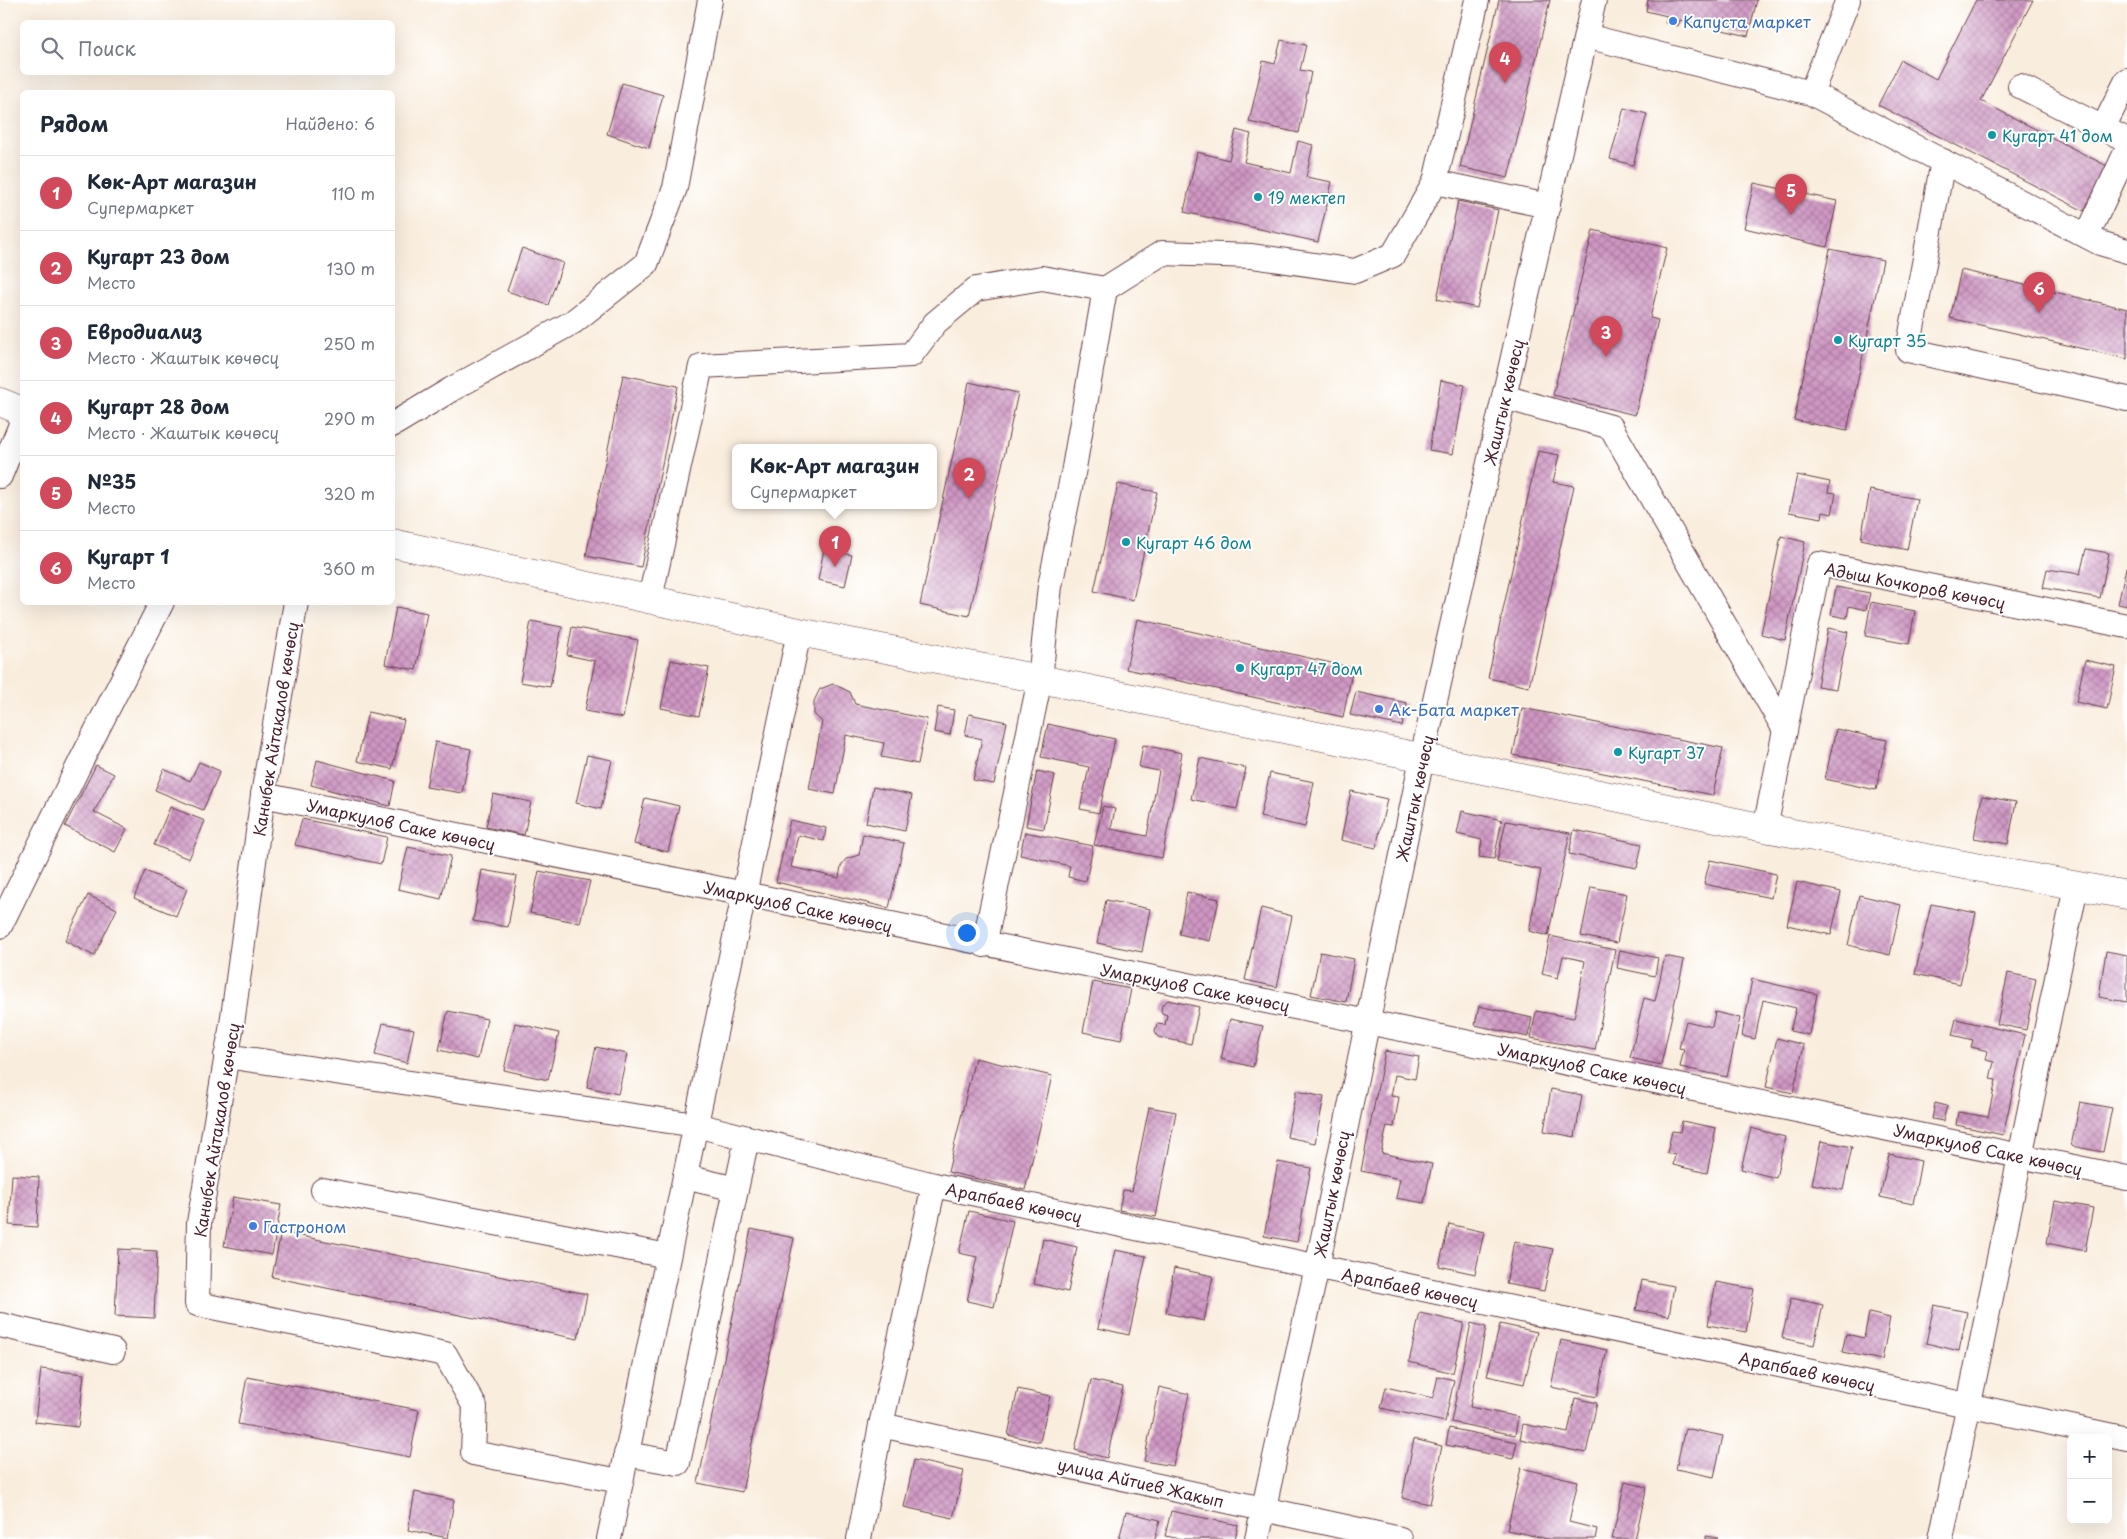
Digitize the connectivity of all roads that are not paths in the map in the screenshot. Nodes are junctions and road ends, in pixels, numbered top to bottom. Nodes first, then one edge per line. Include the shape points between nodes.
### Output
1 (710, 0) edge
2 (1477, 0) edge
3 (1594, 0) edge
4 (1848, 0) edge
5 (1586, 36) junction
6 (2127, 80) edge
7 (2020, 86) dead end
8 (1811, 93) junction
9 (2103, 128) junction
10 (2127, 140) edge
11 (2127, 150) edge
12 (1943, 161) junction
13 (1434, 182) junction
14 (1548, 206) junction
15 (2087, 236) junction
16 (2127, 251) edge
17 (1104, 289) junction
18 (1504, 397) junction
19 (2127, 399) edge
20 (0, 402) edge
21 (20, 410) edge
22 (395, 423) edge
23 (20, 427) edge
24 (0, 476) edge
25 (395, 544) edge
26 (650, 600) junction
27 (160, 605) edge
28 (295, 605) edge
29 (2127, 626) edge
30 (799, 632) junction
31 (1040, 679) junction
32 (1785, 730) junction
33 (1422, 758) junction
34 (263, 795) junction
35 (1765, 828) junction
36 (2076, 886) junction
37 (2127, 895) edge
38 (744, 896) junction
39 (0, 926) edge
40 (984, 945) junction
41 (1366, 1021) junction
42 (226, 1056) junction
43 (696, 1125) junction
44 (747, 1138) junction
45 (2020, 1156) junction
46 (685, 1177) junction
47 (2127, 1178) edge
48 (934, 1185) junction
49 (736, 1189) junction
50 (323, 1190) dead end
51 (668, 1256) junction
52 (1316, 1267) junction
53 (0, 1325) edge
54 (113, 1351) dead end
55 (1968, 1406) junction
56 (881, 1425) junction
57 (2127, 1439) edge
58 (626, 1454) junction
59 (620, 1481) junction
60 (1264, 1510) junction
61 (609, 1539) edge
62 (859, 1539) edge
63 (1257, 1539) edge
64 (1400, 1539) edge
65 (1940, 1539) edge

1 - 22 street via 675,188 646,264 573,322
2 - 13 street
3 - 5 street, Жаштык көчөсү
4 - 8 street
5 - 8 street
5 - 14 street, Жаштык көчөсү
6 - 9 street
7 - 9 street
8 - 12 street
9 - 10 street
11 - 15 street
12 - 15 street
12 - 19 street via 1908,350
13 - 14 street
13 - 17 street via 1394,255 1355,271 1252,256 1162,253
14 - 18 street, Жаштык көчөсү
15 - 16 street
17 - 26 street via 1042,278 976,289 935,322 911,355 701,366
17 - 31 street via 1074,468 1050,586
18 - 32 street via 1611,427
18 - 33 street, Жаштык көчөсү
20 - 21 main road
23 - 24 street
25 - 26 main road
26 - 30 main road
27 - 39 street
28 - 34 street, Каныбек Айтакалов көчөсү
29 - 32 street, Адыш Кочкоров көчөсү via 1819,564
30 - 31 main road
30 - 38 street
31 - 33 main road
31 - 40 street
32 - 35 street, Адыш Кочкоров көчөсү
33 - 35 main road
33 - 41 street, Жаштык көчөсү
34 - 38 street, Умаркулов Саке көчөсү
34 - 42 street, Каныбек Айтакалов көчөсү
35 - 36 main road
36 - 37 main road
36 - 45 street
38 - 40 street, Умаркулов Саке көчөсү
38 - 43 street
40 - 41 street, Умаркулов Саке көчөсү
41 - 45 street, Умаркулов Саке көчөсү
41 - 52 street, Жаштык көчөсү
42 - 43 street, Арапбаев көчөсү
42 - 59 street, Каныбек Айтакалов көчөсү via 199,1223 197,1304 445,1354 475,1407 473,1453
43 - 44 street, Арапбаев көчөсү
43 - 46 street
44 - 48 street, Арапбаев көчөсү
44 - 49 street
45 - 47 street, Умаркулов Саке көчөсү
45 - 55 street
46 - 49 street
46 - 51 street
48 - 52 street, Арапбаев көчөсү
48 - 56 street
49 - 58 street via 678,1464
50 - 51 street
51 - 58 street
52 - 55 street, Арапбаев көчөсү
52 - 60 street, Жаштык көчөсү
53 - 54 street
55 - 57 street, Арапбаев көчөсү
55 - 65 street
56 - 60 street, улица Айтиев Жакып
56 - 62 street
58 - 59 street
59 - 61 street
60 - 63 street, Жаштык көчөсү
60 - 64 street, улица Айтиев Жакып

